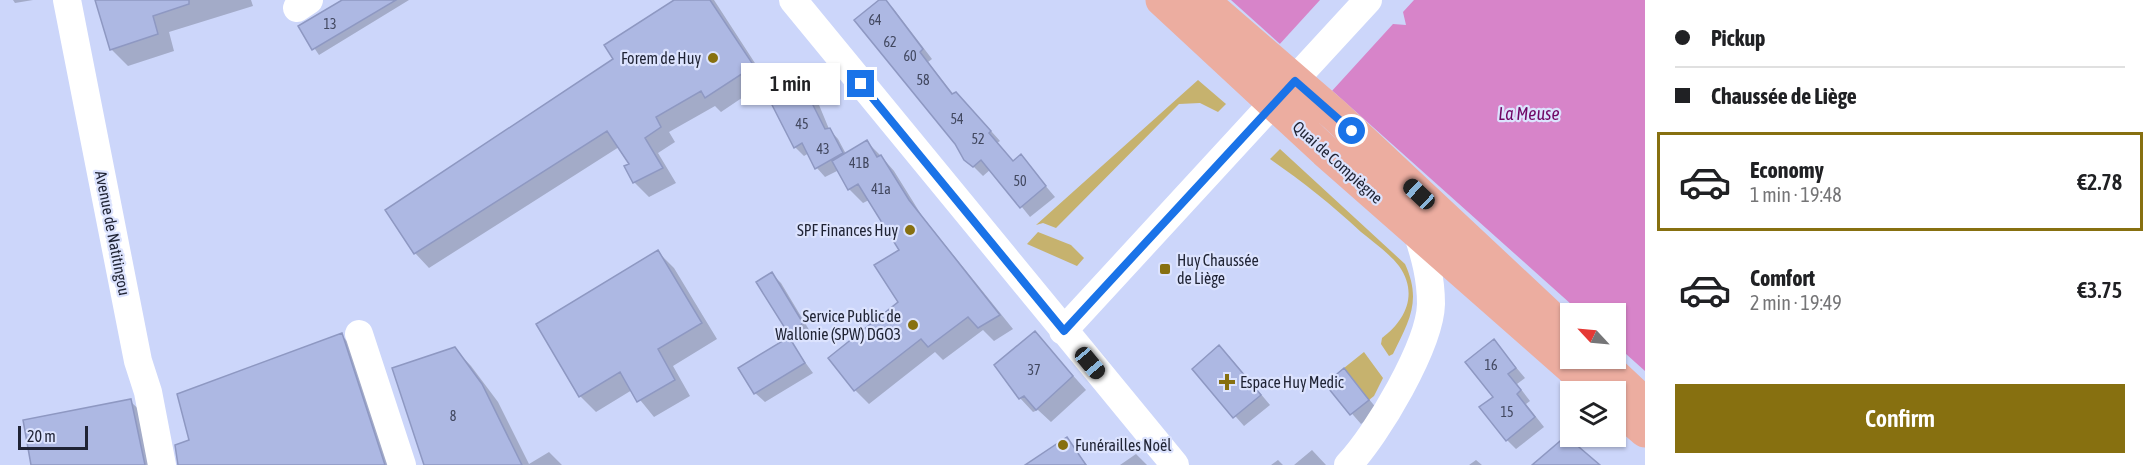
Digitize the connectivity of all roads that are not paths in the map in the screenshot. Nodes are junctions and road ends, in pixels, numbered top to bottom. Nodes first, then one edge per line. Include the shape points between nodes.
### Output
1 (67, 0) edge
2 (793, 0) edge
3 (1162, 0) edge
4 (1202, 0) edge
5 (1368, 0) edge
6 (1295, 81) junction
7 (1417, 232) junction
8 (1560, 326) edge
9 (1064, 331) junction
10 (359, 334) dead end
11 (1608, 369) edge
12 (1586, 381) edge
13 (1645, 404) edge
14 (1626, 414) edge
15 (1645, 430) edge
16 (162, 465) edge
17 (402, 465) edge
18 (1175, 465) edge
19 (1348, 465) edge

1 - 16 street, Avenue de Natitingou
2 - 9 street
3 - 7 main road, Quai de Compiègne
4 - 6 main road
5 - 6 street
6 - 8 main road
6 - 9 street
7 - 12 main road, Quai de Compiègne
7 - 19 street via 1429,272 1431,306 1419,345 1384,416
9 - 18 street
10 - 17 street
11 - 13 main road
14 - 15 main road

